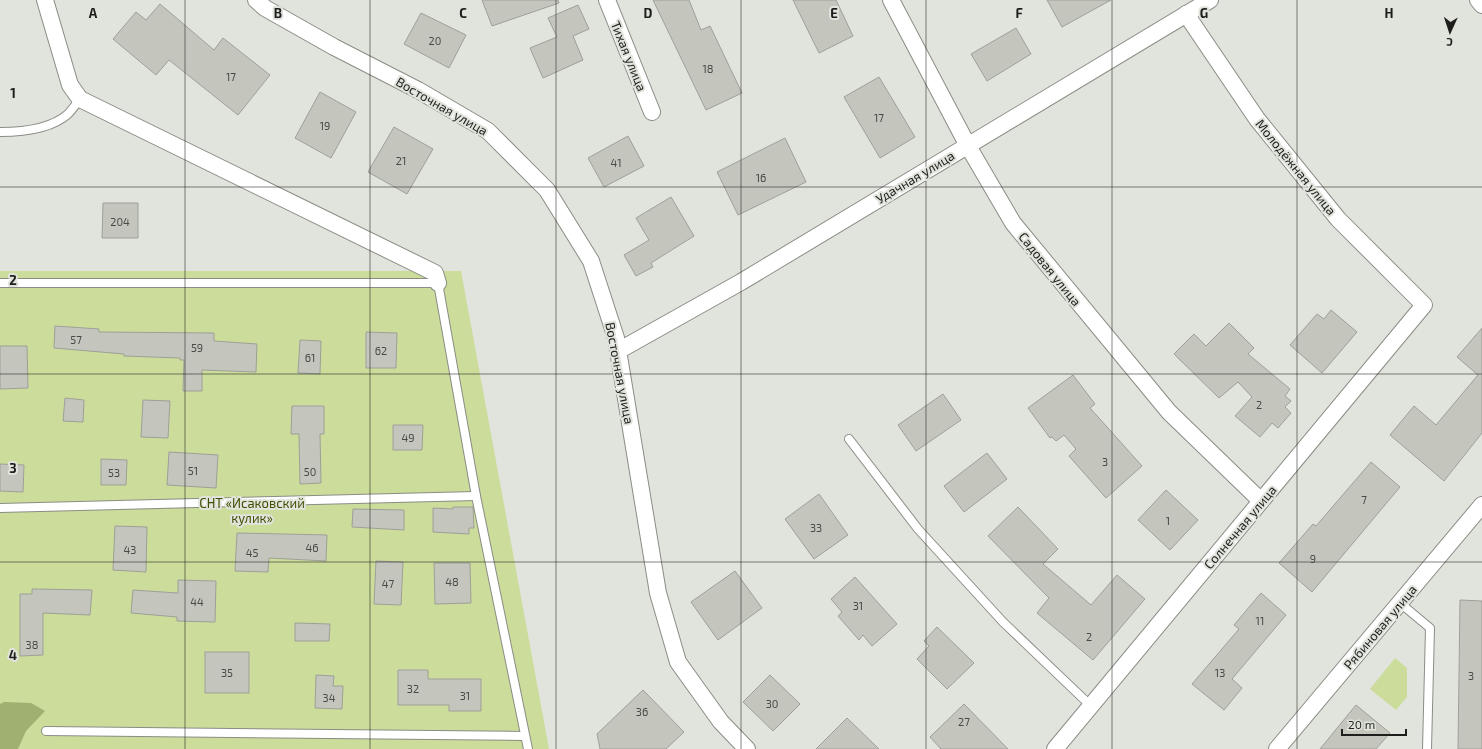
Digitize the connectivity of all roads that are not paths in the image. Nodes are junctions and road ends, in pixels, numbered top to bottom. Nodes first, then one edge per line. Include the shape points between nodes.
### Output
1 (44, 0) edge
2 (256, 0) edge
3 (607, 0) edge
4 (891, 0) edge
5 (1210, 0) edge
6 (1478, 0) edge
7 (1482, 5) edge
8 (1186, 14) junction
9 (80, 99) junction
10 (652, 112) dead end
11 (0, 132) edge
12 (968, 146) junction
13 (0, 283) edge
14 (438, 283) junction
15 (1424, 305) joint
16 (618, 351) junction
17 (849, 439) dead end
18 (476, 496) junction
19 (1261, 501) junction
20 (1482, 505) edge
21 (0, 508) edge
22 (1400, 603) junction
23 (1091, 706) junction
24 (46, 731) dead end
25 (525, 736) junction
26 (1427, 740) junction
27 (528, 749) edge
28 (747, 749) edge
29 (1056, 749) edge
30 (1277, 749) edge
31 (1419, 749) edge
32 (1427, 749) edge

1 - 9 street via 70,85
2 - 16 street, Восточная улица via 265,8 334,47 418,90 488,131 547,190 591,261
3 - 10 street, Тихая улица
4 - 12 street, Садовая улица
5 - 8 street, Удачная улица
6 - 7 street
8 - 12 street, Удачная улица
8 - 15 street, Молодёжная улица via 1257,119 1338,219
9 - 11 lane via 67,114 46,126 16,132
9 - 14 street via 435,273
12 - 16 street, Удачная улица via 741,282
12 - 19 street, Садовая улица via 1013,223 1086,312 1170,412
13 - 14 lane
14 - 18 lane
15 - 19 street, Солнечная улица
16 - 28 street, Восточная улица via 658,593 678,662 721,722
17 - 23 lane via 924,535 1003,622
18 - 21 lane
18 - 25 lane
19 - 23 street, Солнечная улица
20 - 22 street, Рябиновая улица
22 - 26 lane via 1430,628
22 - 30 street, Рябиновая улица
23 - 29 street, Солнечная улица
24 - 25 lane
25 - 27 lane
26 - 31 lane
26 - 32 lane

